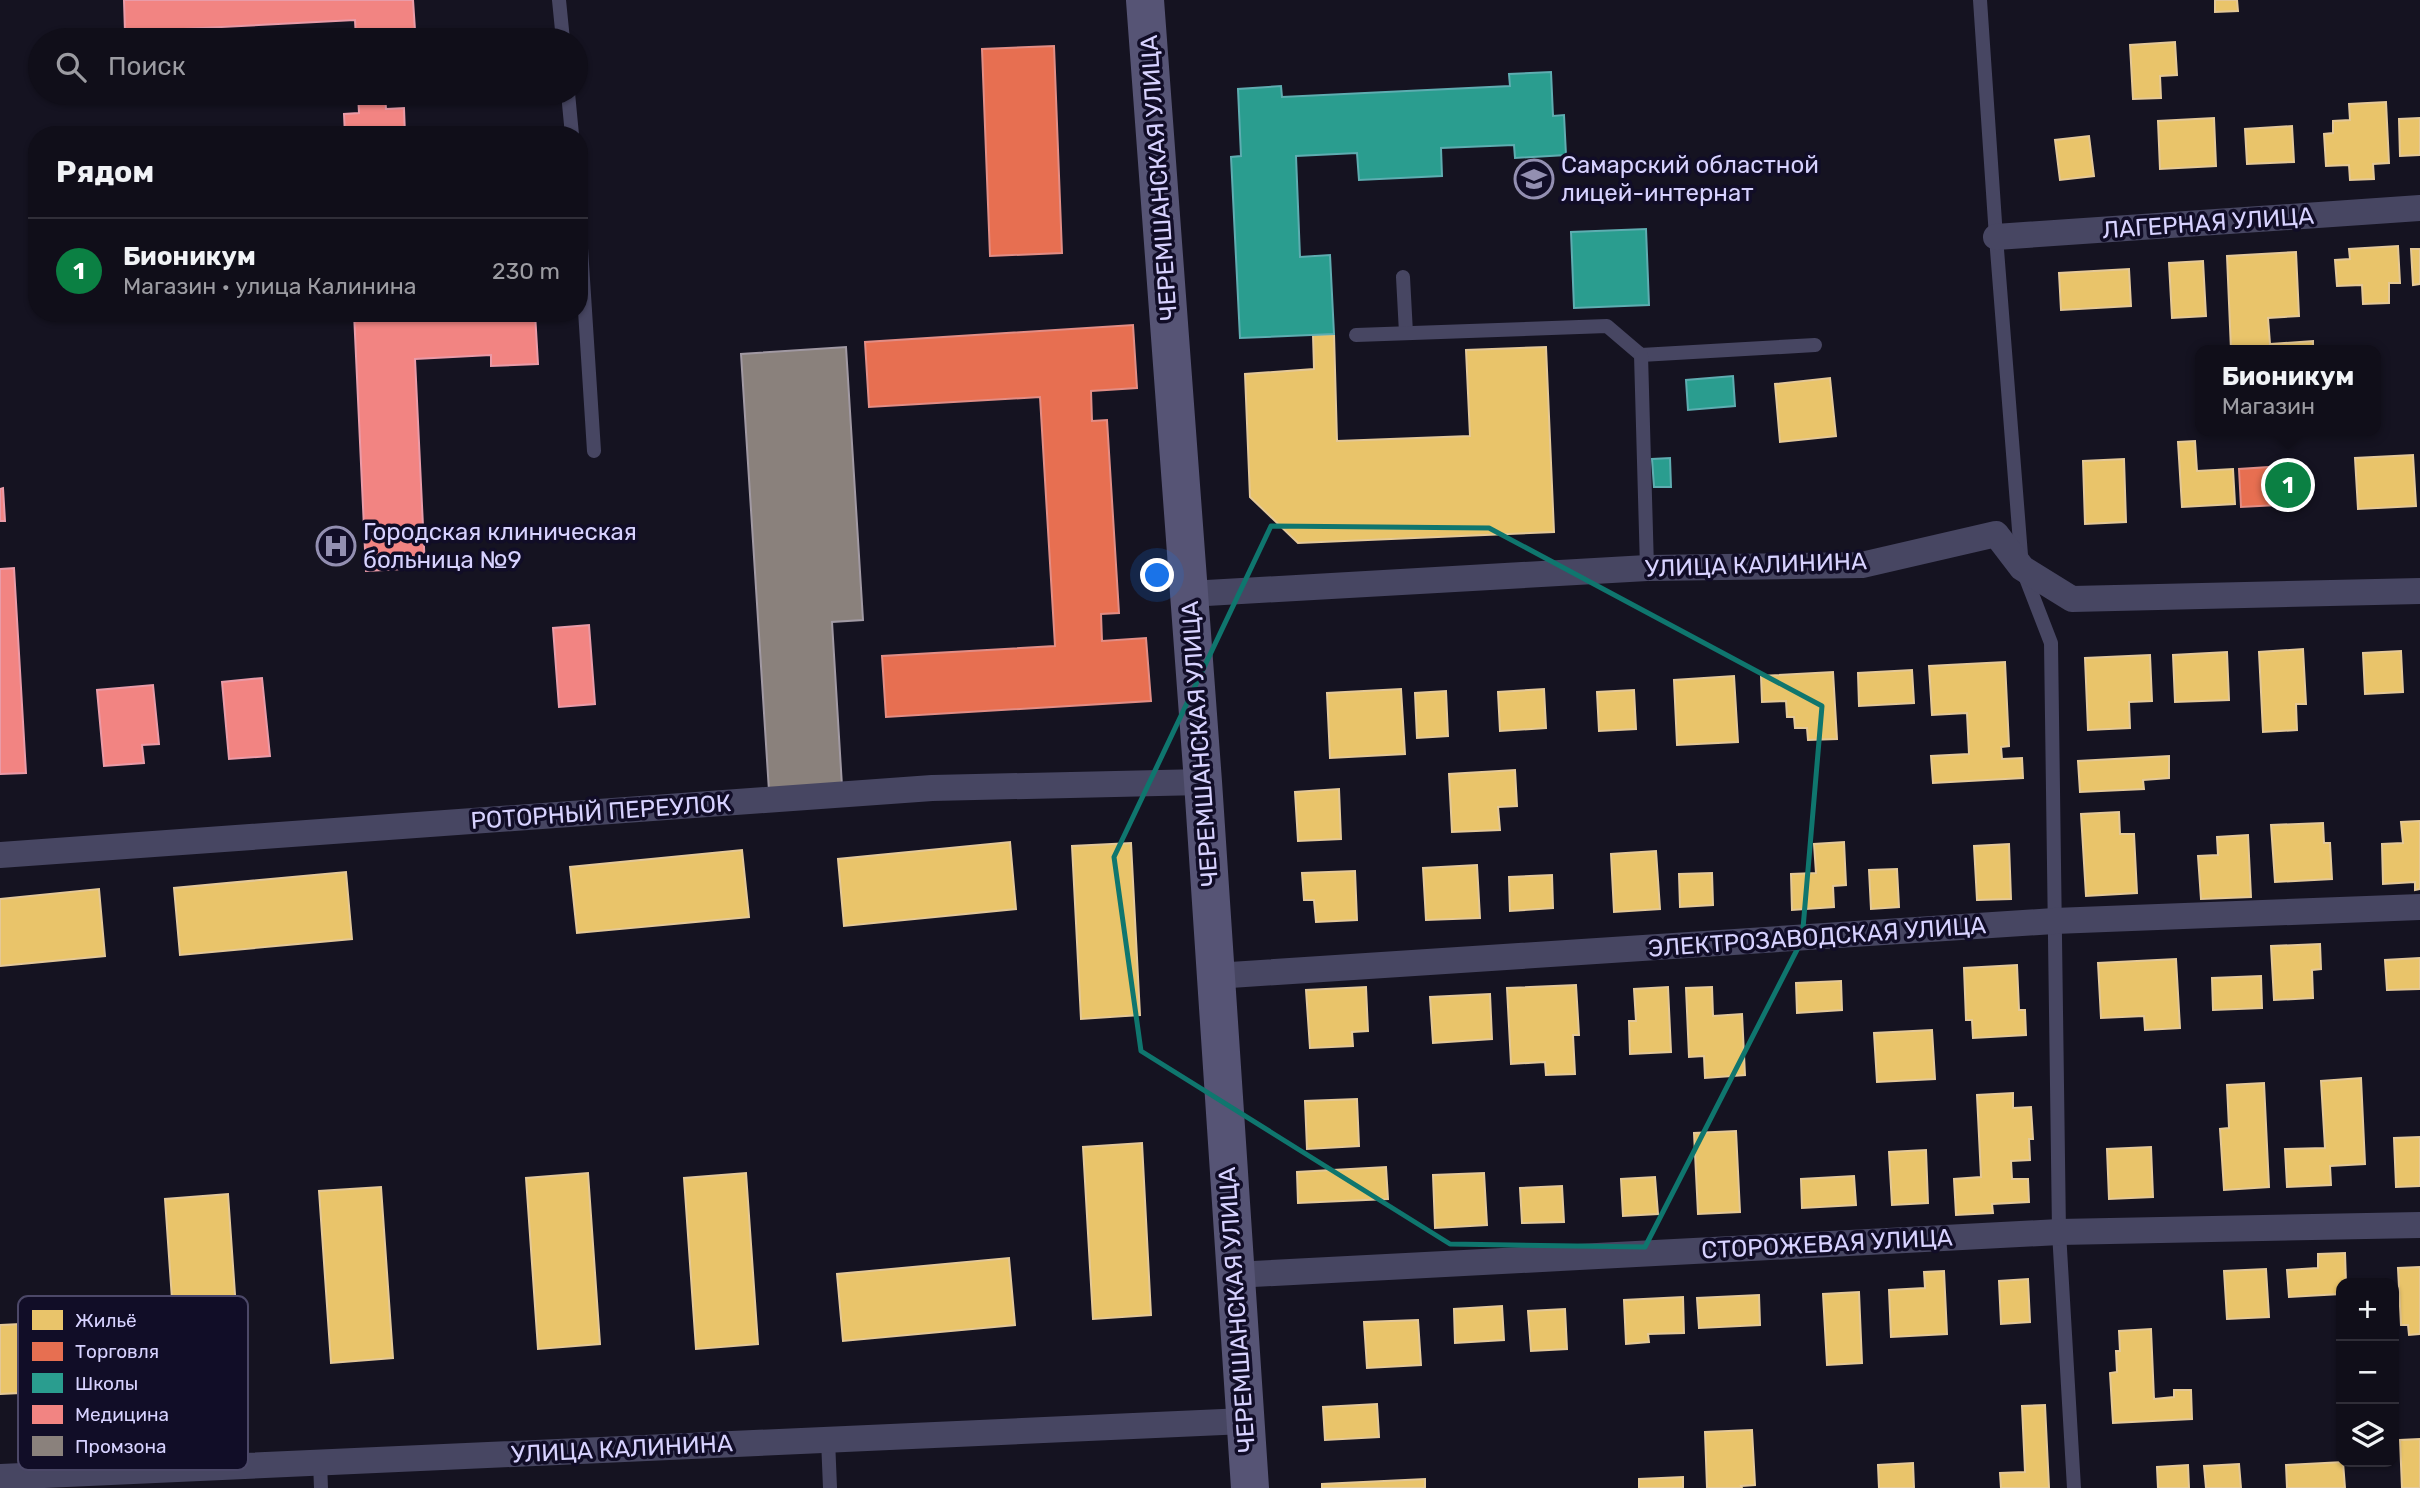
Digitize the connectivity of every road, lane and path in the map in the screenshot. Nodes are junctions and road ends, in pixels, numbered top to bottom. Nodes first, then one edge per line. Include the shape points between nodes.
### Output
1 (559, 0) edge
2 (1145, 0) edge
3 (1980, 0) edge
4 (562, 28) edge
5 (569, 105) edge
6 (571, 126) edge
7 (2420, 208) edge
8 (1996, 237) junction
9 (1403, 277) dead end
10 (586, 322) edge
11 (1406, 333) junction
12 (1356, 335) dead end
13 (1815, 345) dead end
14 (1641, 355) junction
15 (594, 451) dead end
16 (1647, 568) junction
17 (2022, 569) junction
18 (2420, 591) edge
19 (1189, 594) junction
20 (1203, 782) junction
21 (0, 855) edge
22 (2420, 907) edge
23 (2054, 921) junction
24 (1215, 976) junction
25 (2420, 1224) edge
26 (2059, 1232) junction
27 (1234, 1275) junction
28 (1245, 1421) junction
29 (828, 1439) junction
30 (321, 1475) edge
31 (0, 1477) edge
32 (830, 1488) edge
33 (1250, 1488) edge
34 (2074, 1488) edge

1 - 4 lane
2 - 19 street, ЧЕРЕМШАНСКАЯ УЛИЦА
3 - 8 lane
5 - 6 lane
7 - 8 street, ЛАГЕРНАЯ УЛИЦА
8 - 17 lane
9 - 11 lane
10 - 15 lane
11 - 12 lane
11 - 14 lane via 1607,326
13 - 14 lane
14 - 16 lane
16 - 17 street, УЛИЦА КАЛИНИНА via 1863,565 1996,534
16 - 19 street, УЛИЦА КАЛИНИНА
17 - 18 street, УЛИЦА КАЛИНИНА via 2072,599
17 - 23 lane via 2051,643
19 - 20 street, ЧЕРЕМШАНСКАЯ УЛИЦА
20 - 21 street, РОТОРНЫЙ ПЕРЕУЛОК via 932,788
20 - 24 street, ЧЕРЕМШАНСКАЯ УЛИЦА
22 - 23 street, ЭЛЕКТРОЗАВОДСКАЯ УЛИЦА
23 - 24 street, ЭЛЕКТРОЗАВОДСКАЯ УЛИЦА
23 - 26 lane
24 - 27 street, ЧЕРЕМШАНСКАЯ УЛИЦА
25 - 26 street, СТОРОЖЕВАЯ УЛИЦА
26 - 27 street, СТОРОЖЕВАЯ УЛИЦА
26 - 34 lane
27 - 28 street, ЧЕРЕМШАНСКАЯ УЛИЦА
28 - 29 street, УЛИЦА КАЛИНИНА
28 - 33 street, ЧЕРЕМШАНСКАЯ УЛИЦА
29 - 30 street, УЛИЦА КАЛИНИНА
29 - 32 lane
30 - 31 street, УЛИЦА КАЛИНИНА

